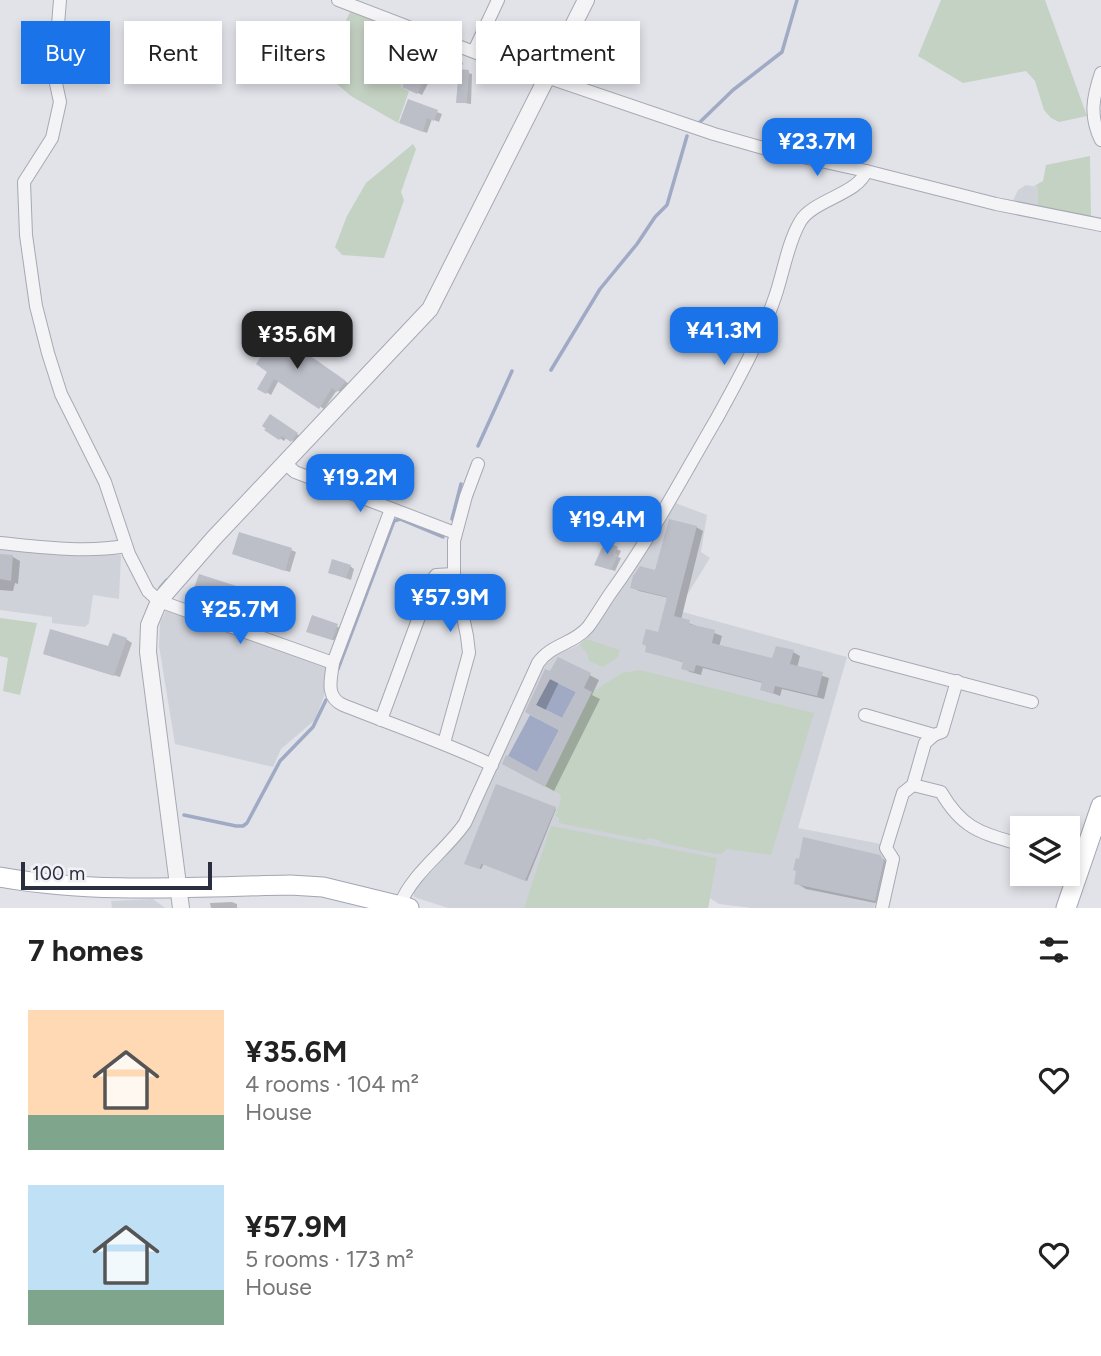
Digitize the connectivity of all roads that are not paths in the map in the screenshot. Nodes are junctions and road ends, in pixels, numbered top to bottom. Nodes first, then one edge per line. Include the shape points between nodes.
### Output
1 (60, 0) edge
2 (338, 0) edge
3 (498, 0) edge
4 (586, 0) edge
5 (365, 5) edge
6 (575, 21) edge
7 (474, 51) joint
8 (1101, 73) edge
9 (543, 84) edge
10 (564, 84) edge
11 (1101, 140) edge
12 (866, 171) junction
13 (1101, 225) edge
14 (286, 464) junction
15 (478, 464) dead end
16 (391, 509) junction
17 (456, 533) junction
18 (0, 543) edge
19 (126, 546) junction
20 (454, 574) junction
21 (159, 600) junction
22 (855, 655) dead end
23 (333, 663) junction
24 (957, 681) junction
25 (1032, 702) dead end
26 (865, 715) dead end
27 (381, 720) junction
28 (934, 735) junction
29 (444, 743) junction
30 (492, 765) junction
31 (913, 785) junction
32 (1101, 806) edge
33 (1010, 841) edge
34 (1080, 850) edge
35 (0, 877) edge
36 (1070, 886) edge
37 (178, 887) junction
38 (404, 907) edge
39 (181, 908) edge
40 (882, 908) edge
41 (1066, 908) edge

1 - 19 street via 54,74 60,102 52,138 24,182 26,235 36,306 61,394 104,482
2 - 5 street
3 - 7 street
4 - 6 street
5 - 7 street
8 - 11 street via 1093,103
9 - 14 street via 430,309
10 - 12 street via 714,134
12 - 13 street
12 - 30 street via 861,180 799,223 774,301 718,416 587,629 538,663
14 - 16 street via 295,472
14 - 21 street
15 - 17 street
16 - 17 street
16 - 23 street
17 - 20 street
18 - 19 street
19 - 21 street via 148,591
20 - 27 street via 433,579
20 - 29 street via 468,653
21 - 23 street
21 - 37 street via 149,625 148,652
22 - 24 street
23 - 27 street via 330,685 335,701
24 - 25 street
24 - 28 street via 945,726
26 - 28 street
27 - 29 street
28 - 31 street via 925,743
29 - 30 street
30 - 38 street via 465,823 411,884
31 - 33 street via 941,792 968,826
31 - 40 street via 903,793 886,848 893,859
32 - 34 main road
35 - 37 main road via 82,888
36 - 41 main road
37 - 38 main road via 323,887
37 - 39 street

